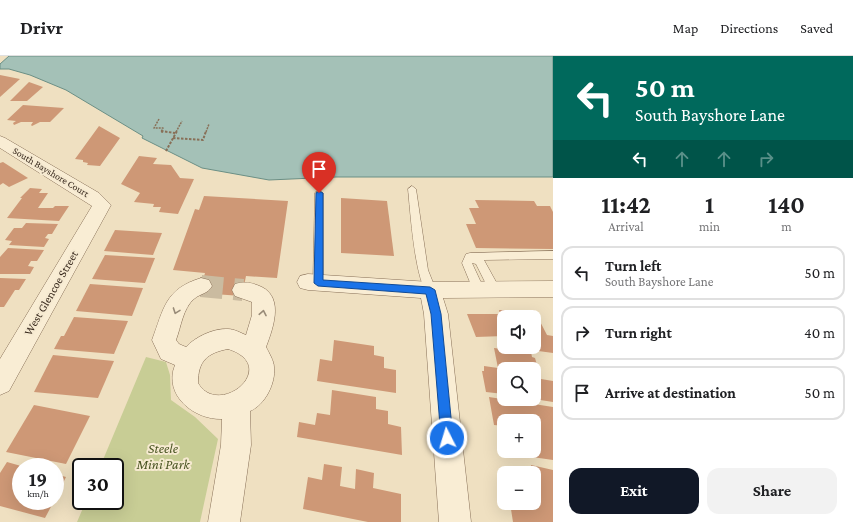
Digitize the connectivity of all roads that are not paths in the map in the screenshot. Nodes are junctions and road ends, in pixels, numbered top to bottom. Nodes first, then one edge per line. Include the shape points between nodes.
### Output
1 (0, 141) edge
2 (412, 190) dead end
3 (319, 193) dead end
4 (101, 203) joint
5 (553, 255) edge
6 (470, 257) junction
7 (313, 283) joint
8 (201, 286) tunnel mouth
9 (486, 289) junction
10 (553, 289) edge
11 (243, 290) tunnel mouth
12 (430, 290) junction
13 (253, 348) junction
14 (190, 359) junction
15 (0, 383) edge
16 (236, 404) junction
17 (224, 522) edge
18 (455, 522) edge

1 - 4 street, South Bayshore Court
2 - 12 lane via 422,270
3 - 7 lane
4 - 15 street, West Glencoe Street
5 - 6 lane
6 - 9 lane via 480,262
6 - 9 lane via 467,263
7 - 12 street
8 -> 14 street via 190,289 180,298 164,340 171,352
9 - 10 street
9 - 12 street
13 -> 11 street via 265,306 260,296
12 - 18 street via 436,314
13 - 14 street via 237,340 219,340 202,346
13 - 16 street via 262,364 260,383 251,396
14 - 16 street via 186,367 186,384 196,399 215,407
16 - 17 street via 236,445

